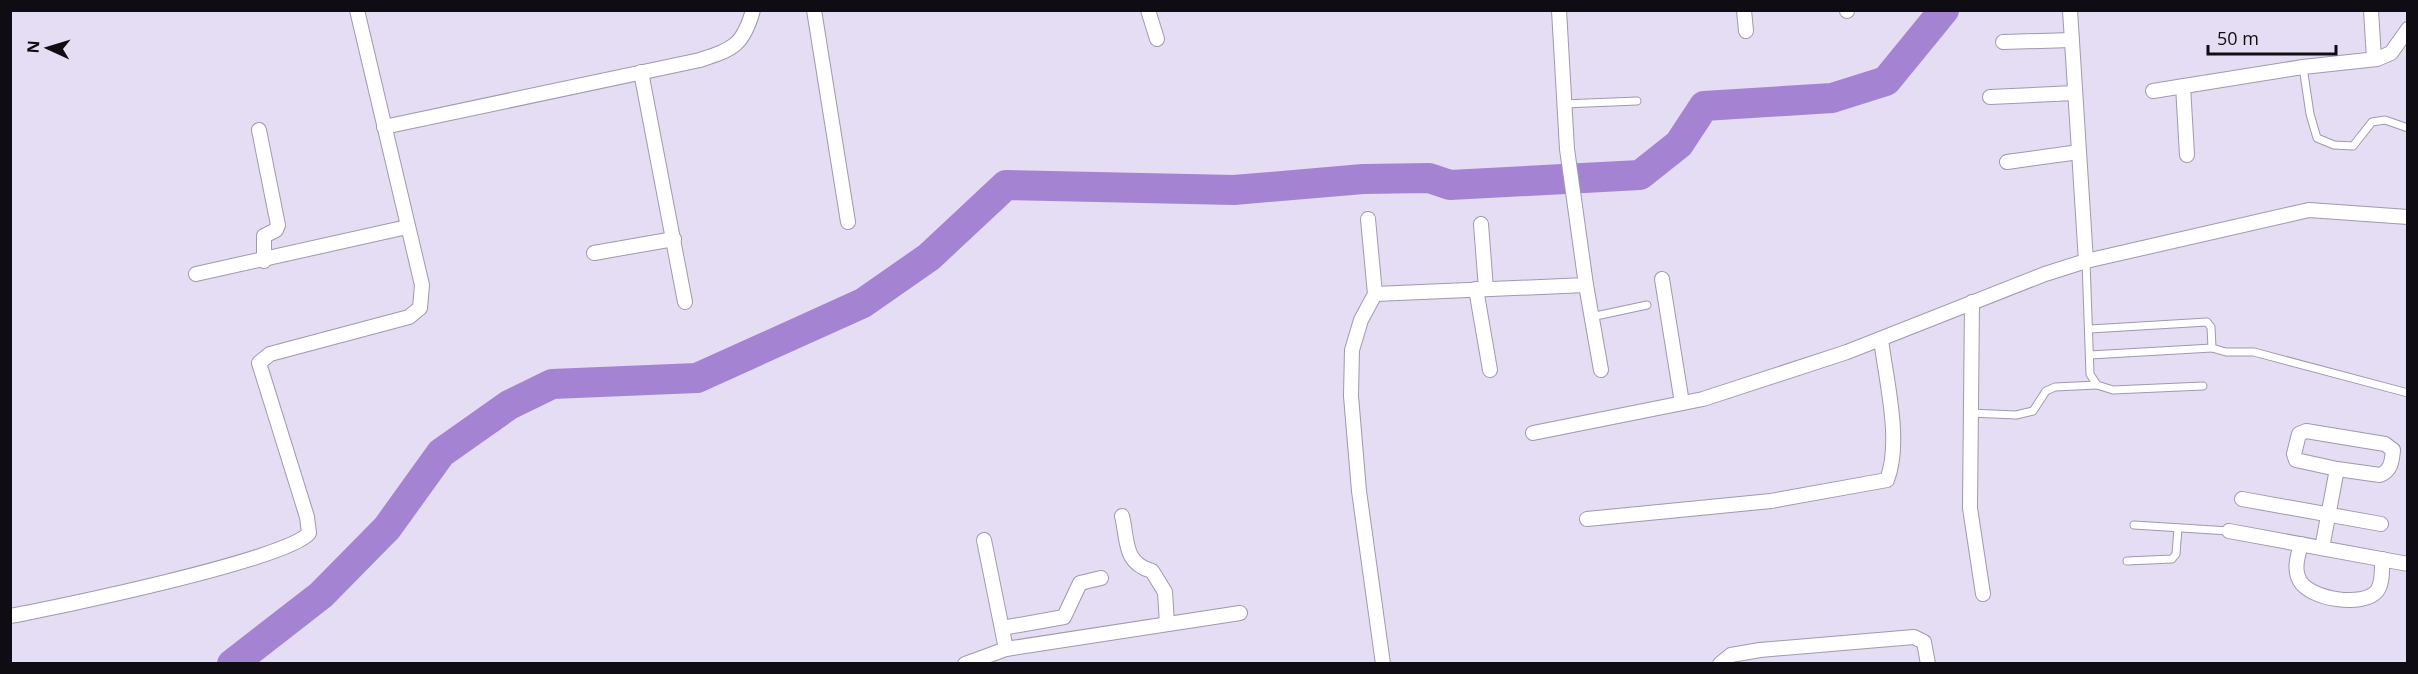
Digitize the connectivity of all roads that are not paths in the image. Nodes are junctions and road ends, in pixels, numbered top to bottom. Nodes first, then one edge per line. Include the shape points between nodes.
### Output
1 (357, 10) edge
2 (753, 10) edge
3 (814, 10) edge
4 (1148, 10) edge
5 (1559, 10) edge
6 (1744, 10) edge
7 (2070, 10) edge
8 (2371, 10) edge
9 (2408, 29) edge
10 (1746, 31) dead end
11 (1157, 39) dead end
12 (2072, 40) junction
13 (2003, 42) dead end
14 (2374, 59) junction
15 (2303, 67) junction
16 (641, 72) junction
17 (2183, 86) junction
18 (2153, 91) dead end
19 (2075, 93) junction
20 (1989, 96) dead end
21 (1637, 101) dead end
22 (1564, 104) junction
23 (384, 127) junction
24 (2408, 128) edge
25 (259, 130) dead end
26 (2079, 152) junction
27 (2187, 155) dead end
28 (2007, 162) dead end
29 (2408, 217) edge
30 (1368, 219) dead end
31 (848, 222) dead end
32 (1482, 224) dead end
33 (407, 227) junction
34 (674, 239) junction
35 (594, 253) dead end
36 (264, 261) junction
37 (2086, 261) junction
38 (196, 274) dead end
39 (1662, 279) dead end
40 (1586, 285) junction
41 (1481, 289) junction
42 (1375, 294) junction
43 (685, 302) dead end
44 (1972, 303) junction
45 (1647, 305) dead end
46 (1591, 317) junction
47 (2090, 329) junction
48 (1881, 339) junction
49 (2212, 348) junction
50 (2090, 356) junction
51 (1490, 370) dead end
52 (1601, 370) dead end
53 (2097, 385) junction
54 (2203, 386) dead end
55 (2408, 393) edge
56 (1682, 403) junction
57 (1970, 412) junction
58 (1533, 433) dead end
59 (2337, 469) junction
60 (2242, 499) dead end
61 (2330, 514) junction
62 (1122, 516) dead end
63 (1587, 519) dead end
64 (2381, 524) dead end
65 (2134, 525) dead end
66 (2178, 528) junction
67 (2229, 531) joint
68 (984, 540) dead end
69 (2301, 544) junction
70 (2322, 548) junction
71 (2382, 559) junction
72 (2127, 561) dead end
73 (2408, 564) edge
74 (1101, 578) dead end
75 (1983, 594) dead end
76 (1239, 613) dead end
77 (10, 616) edge
78 (1167, 624) junction
79 (1002, 628) junction
80 (1006, 649) junction
81 (965, 663) edge
82 (1383, 663) edge
83 (1720, 663) edge
84 (1928, 663) edge

1 - 23 street
2 - 16 street via 747,32 738,45 700,60
3 - 31 street
4 - 11 street
5 - 22 street
6 - 10 street
7 - 12 street
8 - 14 street
9 - 14 street via 2391,53
12 - 13 street
12 - 19 street
14 - 15 street
15 - 17 street
15 - 24 lane via 2317,138 2334,145 2353,146 2372,122 2385,120
16 - 23 street
16 - 34 street
17 - 18 street
17 - 27 street
19 - 20 street
19 - 26 street
21 - 22 lane
22 - 40 street
23 - 33 street
25 - 36 street via 278,225 264,236
26 - 28 street
26 - 37 street
29 - 37 street via 2308,210
30 - 42 street
32 - 41 street
33 - 36 street
33 - 77 street via 422,285 423,300 415,314 394,323 270,354 259,363 307,517 307,537 268,554 97,600
34 - 35 street
34 - 43 street
36 - 38 street
37 - 44 street
37 - 47 lane
39 - 56 street
40 - 41 street
40 - 46 street
41 - 42 street
41 - 51 street
42 - 82 street via 1361,320 1352,350 1351,396 1359,491
44 - 48 street
44 - 57 street
45 - 46 lane
46 - 52 street
47 - 49 lane via 2202,321 2211,327
47 - 50 lane
48 - 56 street
48 - 63 street via 1894,442 1893,467 1887,480 1772,501
49 - 50 lane
49 - 55 lane via 2254,352
50 - 53 lane via 2090,374
53 - 54 lane via 2113,390
53 - 57 lane via 2055,387 2046,391 2033,411 2016,416
56 - 58 street
57 - 75 street via 1970,508
59 - 59 street via 2386,473 2393,450 2385,444 2306,431 2300,434 2296,460
59 - 61 street
60 - 61 street
61 - 64 street
61 - 70 street
62 - 78 street via 1132,558 1139,567 1152,571 1165,592
65 - 66 lane
66 - 67 lane
66 - 72 lane via 2172,559
67 - 69 street
68 - 79 street
69 - 70 street
69 - 71 street via 2296,563 2300,581 2309,591 2332,599 2364,601 2376,592
70 - 71 street
71 - 73 street
74 - 79 street via 1080,582 1064,617
76 - 78 street
78 - 80 street
79 - 80 street
80 - 81 street
83 - 84 street via 1731,655 1760,650 1914,637 1924,642

